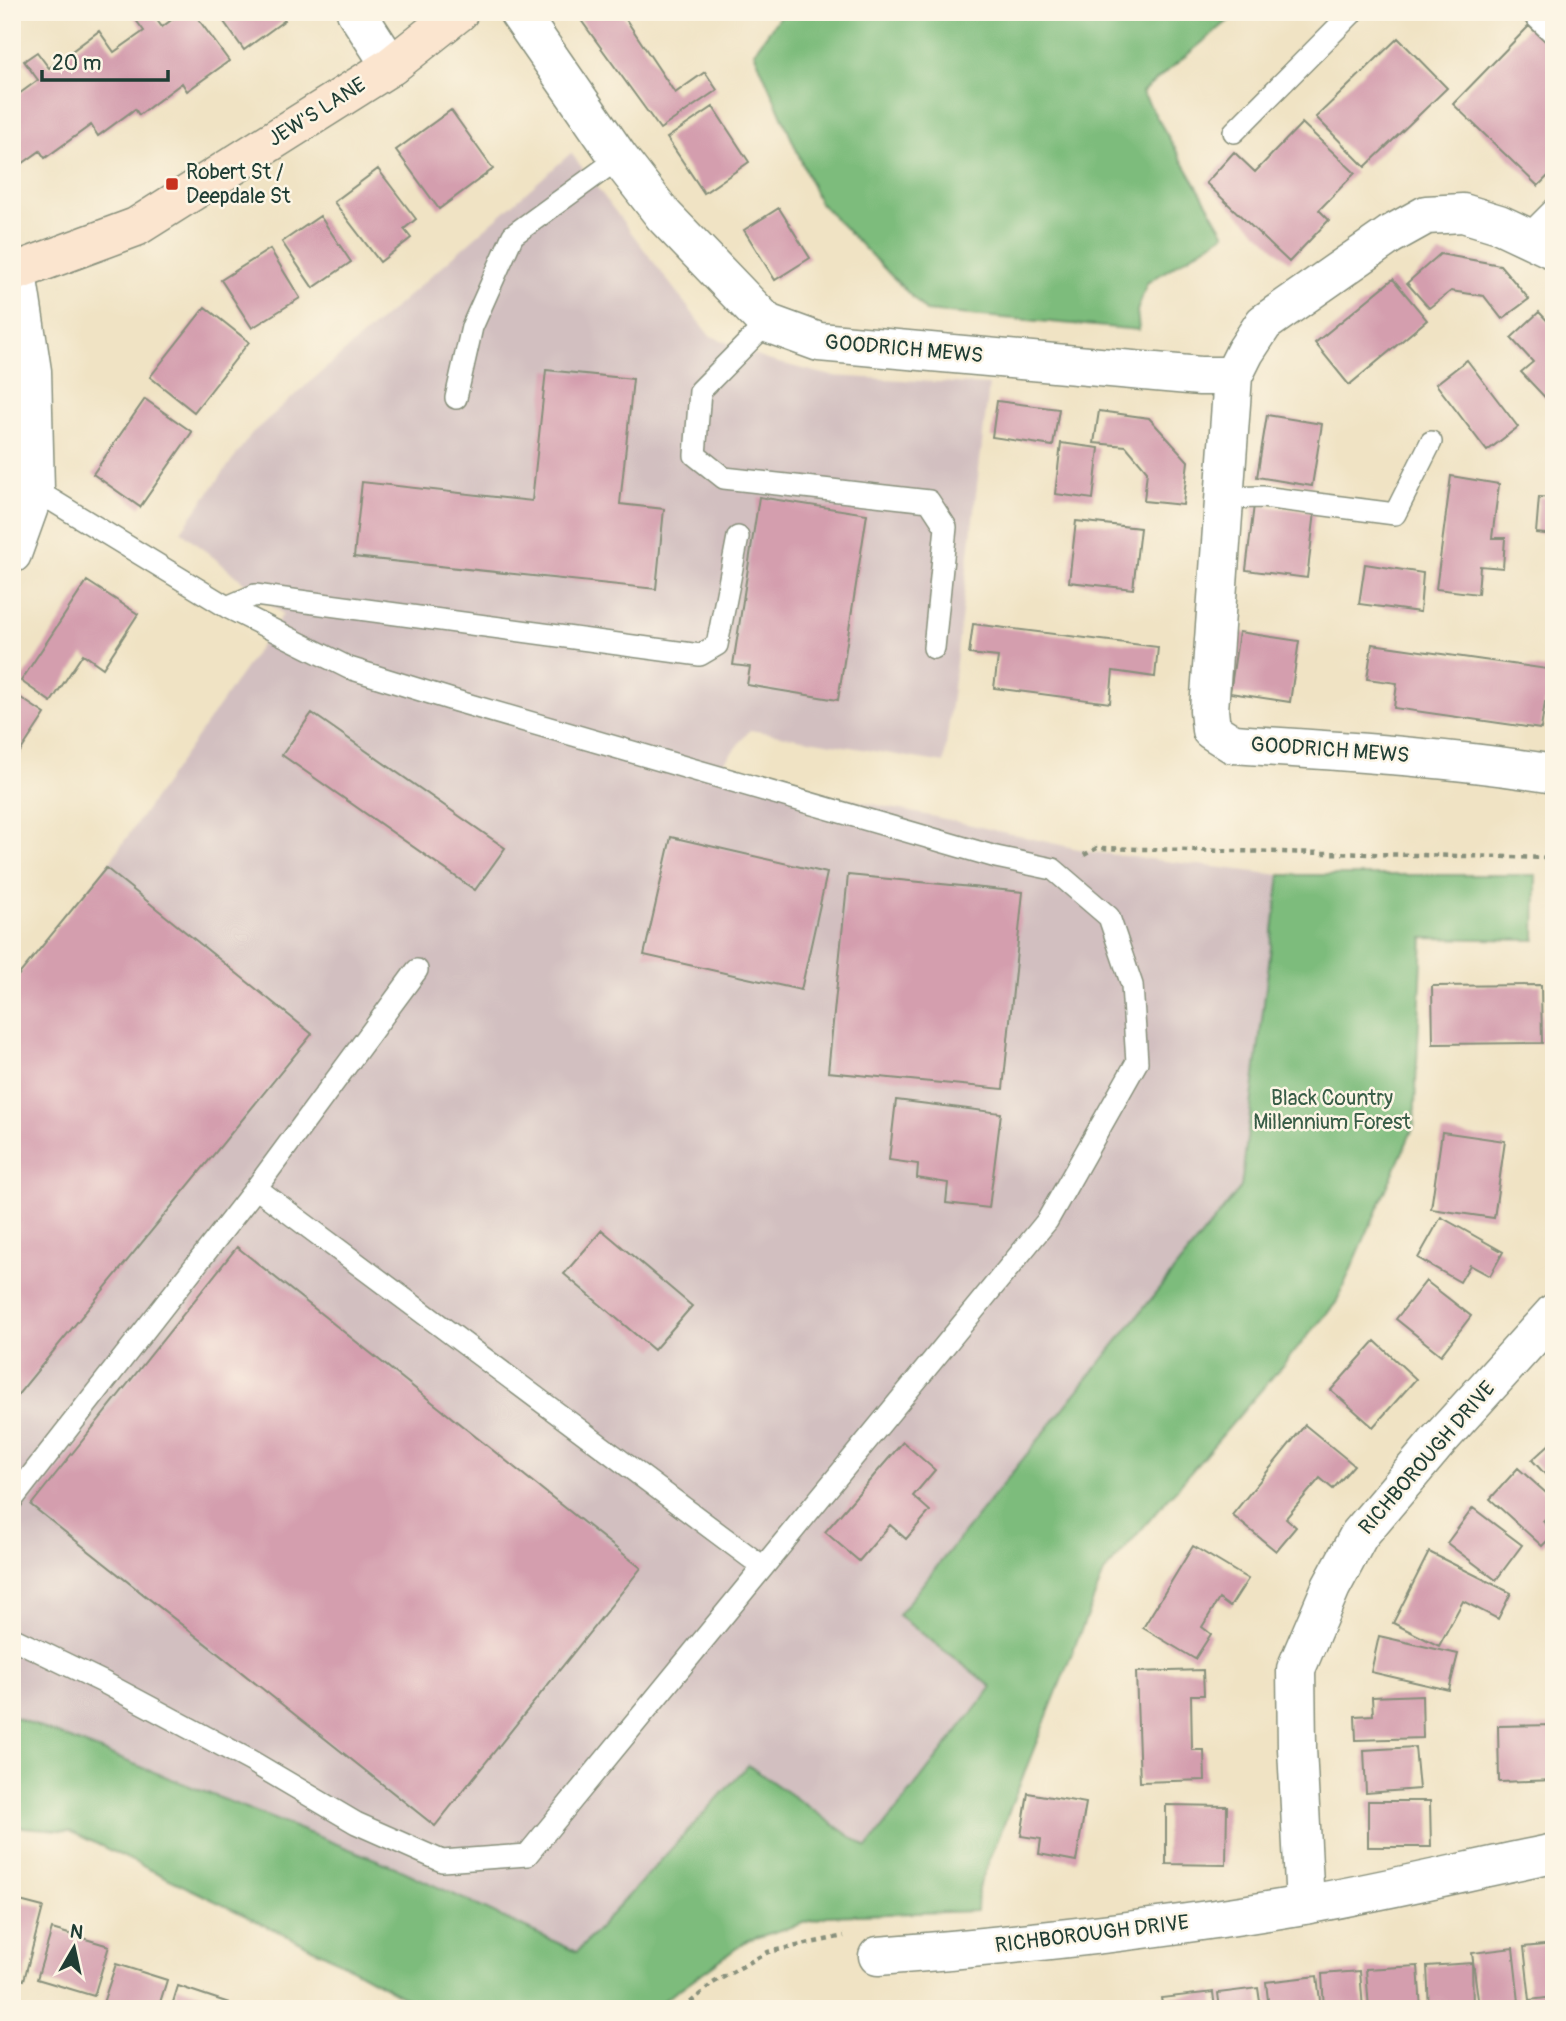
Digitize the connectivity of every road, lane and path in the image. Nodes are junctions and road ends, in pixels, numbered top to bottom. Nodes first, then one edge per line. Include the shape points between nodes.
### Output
1 (356, 12) edge
2 (459, 12) edge
3 (518, 12) edge
4 (1353, 12) edge
5 (1531, 12) edge
6 (1554, 34) edge
7 (391, 66) junction
8 (1234, 132) dead end
9 (619, 158) junction
10 (1554, 209) edge
11 (1540, 243) edge
12 (15, 273) edge
13 (767, 323) junction
14 (1233, 376) junction
15 (456, 398) dead end
16 (1432, 442) dead end
17 (36, 490) junction
18 (1224, 498) junction
19 (737, 537) dead end
20 (12, 554) edge
21 (227, 607) junction
22 (934, 648) dead end
23 (1554, 774) edge
24 (1554, 858) edge
25 (1053, 869) junction
26 (417, 970) dead end
27 (256, 1188) junction
28 (1554, 1313) edge
29 (12, 1500) edge
30 (763, 1567) junction
31 (12, 1638) edge
32 (1554, 1853) edge
33 (1306, 1905) junction
34 (878, 1956) joint
35 (682, 2009) edge

1 - 7 street
2 - 7 main road, JEW'S LANE
3 - 9 street, GOODRICH MEWS
4 - 8 lane
5 - 6 lane
7 - 12 main road, JEW'S LANE via 136,227
9 - 13 street, GOODRICH MEWS via 664,216
9 - 15 lane via 513,235 472,327
10 - 11 lane
11 - 14 street, GOODRICH MEWS via 1463,214 1426,215 1264,323
12 - 17 street via 32,371
13 - 14 street, GOODRICH MEWS via 819,342
13 - 22 lane via 700,391 695,455 724,478 929,501 946,527
14 - 18 street, GOODRICH MEWS
16 - 18 lane via 1395,514 1262,497
17 - 20 street
17 - 21 lane
18 - 23 street, GOODRICH MEWS via 1211,730 1233,744 1408,755
19 - 21 lane via 718,645 700,655 255,595
21 - 25 lane via 349,668 996,857
24 - 25 path via 1097,848
25 - 30 lane via 1109,917 1132,985 1137,1062 1047,1221
26 - 27 lane
27 - 29 lane
27 - 30 lane
28 - 33 street, RICHBOROUGH DRIVE via 1359,1535 1296,1669
30 - 31 lane via 527,1856 442,1861 356,1824 214,1741
32 - 33 street, RICHBOROUGH DRIVE
33 - 34 street, RICHBOROUGH DRIVE via 1003,1946
34 - 35 path via 868,1931 768,1952 713,1983

